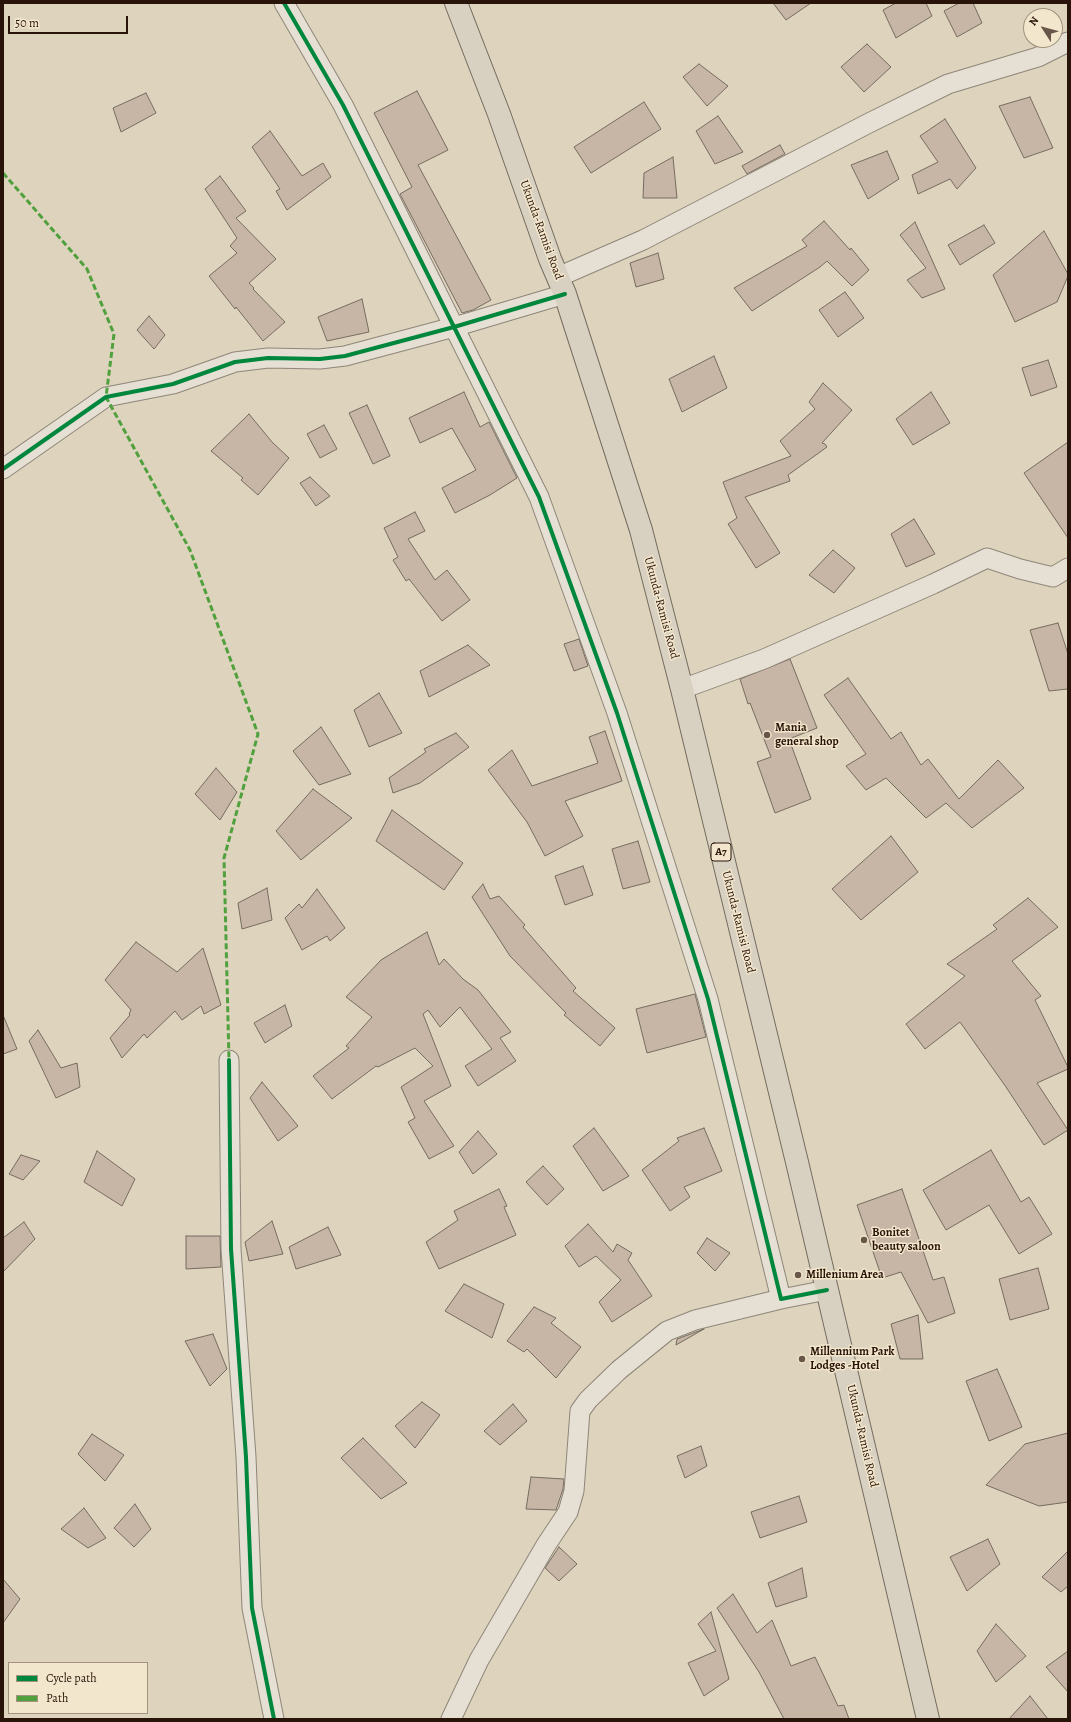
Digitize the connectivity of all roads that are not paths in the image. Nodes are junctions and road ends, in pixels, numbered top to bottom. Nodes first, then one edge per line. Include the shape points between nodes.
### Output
1 (284, 3) edge
2 (456, 3) edge
3 (1068, 42) edge
4 (562, 286) junction
5 (454, 327) junction
6 (3, 469) edge
7 (1068, 568) edge
8 (682, 690) junction
9 (229, 1060) dead end
10 (827, 1290) junction
11 (781, 1299) junction
12 (274, 1719) edge
13 (452, 1719) edge
14 (928, 1719) edge

1 - 5 street via 343,105
2 - 4 highway, Ukunda-Ramisi Road / A7 via 500,114
3 - 4 street via 1038,58 948,84 868,122 643,240
4 - 5 street
4 - 8 highway, Ukunda-Ramisi Road / A7 via 641,530
5 - 6 street via 345,356 320,359 268,358 235,362 173,384 106,397
5 - 11 street via 539,497 617,713 708,999
7 - 8 street via 1053,577 987,558 764,659
8 - 10 highway, Ukunda-Ramisi Road / A7
9 - 12 street via 231,1249 246,1457 252,1608
10 - 11 street
10 - 14 highway, Ukunda-Ramisi Road / A7
11 - 13 street via 695,1320 667,1331 619,1370 588,1400 580,1412 574,1491 568,1512 483,1654

